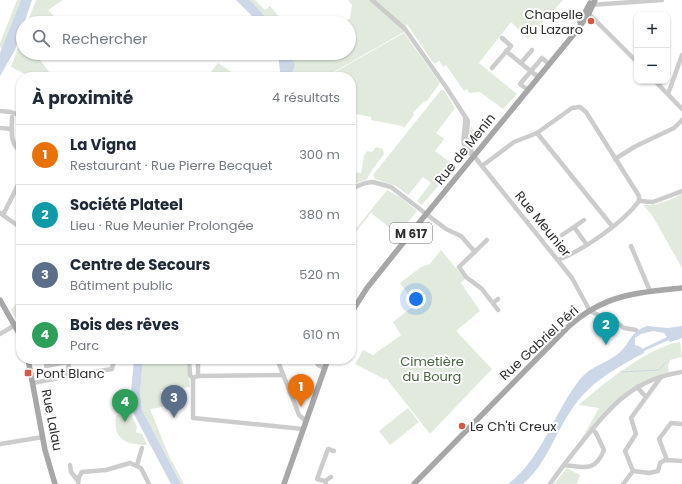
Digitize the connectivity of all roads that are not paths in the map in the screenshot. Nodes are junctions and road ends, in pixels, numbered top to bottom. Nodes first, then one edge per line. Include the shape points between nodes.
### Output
1 (372, 0) edge
2 (662, 0) edge
3 (591, 6) edge
4 (502, 38) dead end
5 (532, 50) dead end
6 (506, 51) junction
7 (682, 55) edge
8 (634, 58) edge
9 (521, 63) junction
10 (548, 63) junction
11 (492, 68) dead end
12 (531, 71) junction
13 (537, 76) junction
14 (658, 84) edge
15 (527, 89) junction
16 (668, 94) junction
17 (682, 109) edge
18 (0, 111) edge
19 (16, 114) edge
20 (12, 117) dead end
21 (682, 120) edge
22 (0, 128) edge
23 (12, 129) junction
24 (537, 133) junction
25 (16, 145) edge
26 (472, 154) junction
27 (615, 159) junction
28 (482, 166) junction
29 (356, 186) edge
30 (16, 187) edge
31 (682, 191) edge
32 (639, 201) junction
33 (426, 212) junction
34 (1, 214) edge
35 (584, 220) dead end
36 (16, 224) edge
37 (612, 226) junction
38 (574, 227) junction
39 (562, 235) dead end
40 (487, 240) dead end
41 (587, 245) junction
42 (631, 246) dead end
43 (475, 252) junction
44 (558, 260) junction
45 (682, 288) edge
46 (650, 291) junction
47 (498, 299) dead end
48 (0, 300) edge
49 (356, 300) edge
50 (493, 303) junction
51 (356, 305) edge
52 (498, 310) dead end
53 (590, 311) junction
54 (14, 325) junction
55 (16, 328) edge
56 (636, 330) dead end
57 (0, 334) edge
58 (28, 364) edge
59 (54, 364) edge
60 (68, 364) edge
61 (113, 364) edge
62 (189, 364) edge
63 (198, 364) edge
64 (279, 364) edge
65 (319, 364) edge
66 (324, 364) edge
67 (325, 364) edge
68 (46, 366) dead end
69 (323, 368) junction
70 (682, 372) edge
71 (283, 375) junction
72 (198, 376) junction
73 (661, 376) junction
74 (64, 377) junction
75 (193, 378) junction
76 (34, 383) junction
77 (637, 387) junction
78 (646, 397) junction
79 (305, 420) junction
80 (682, 424) edge
81 (302, 429) junction
82 (592, 429) junction
83 (43, 437) junction
84 (0, 444) edge
85 (142, 448) dead end
86 (334, 451) dead end
87 (436, 460) junction
88 (667, 460) junction
89 (682, 462) edge
90 (70, 465) dead end
91 (137, 465) junction
92 (564, 465) junction
93 (633, 471) junction
94 (331, 477) dead end
95 (146, 478) junction
96 (78, 482) edge
97 (326, 483) edge
98 (55, 484) edge
99 (143, 484) edge
100 (149, 484) edge
101 (281, 484) edge
102 (284, 484) edge
103 (410, 484) edge
104 (414, 484) edge
105 (550, 484) edge
106 (623, 484) edge

1 - 26 street via 406,29 444,82 468,124 466,143
2 - 3 street
3 - 8 street
3 - 10 main road, Rue de Menin / M 617
4 - 6 street via 511,46
5 - 9 street
6 - 9 street
6 - 11 street
7 - 16 street
9 - 12 street
10 - 12 street via 542,58
10 - 13 main road, Rue de Menin / M 617
12 - 13 street
12 - 15 street via 520,84
13 - 15 main road, Rue de Menin / M 617
14 - 16 street
15 - 26 main road, Rue de Menin / M 617
16 - 17 street
18 - 19 street
20 - 23 street
21 - 27 street via 674,128
22 - 23 street
23 - 25 street via 12,139
24 - 27 street via 572,108 581,107
24 - 28 street via 514,142
24 - 37 street
26 - 28 street, Rue Meunier
26 - 33 main road, Rue de Menin / M 617
27 - 32 street via 639,196
28 - 44 street, Rue Meunier
29 - 33 street via 370,182 388,185
30 - 34 street
31 - 32 street via 652,202
32 - 37 street
33 - 43 street via 448,230 462,237
33 - 49 main road, Rue de Menin / M 617
33 - 51 main road, Rue de Menin / M 617
34 - 36 street
35 - 38 street
37 - 41 street
38 - 39 street
38 - 41 street
40 - 43 street
41 - 44 street
42 - 46 street
43 - 50 street via 461,263 459,268
44 - 53 street, Rue Meunier via 574,281
45 - 46 main road, Rue Gabriel Péri
46 - 53 main road, Rue Gabriel Péri via 624,295
47 - 50 street
48 - 54 main road
50 - 52 street
53 - 56 street via 614,320 624,328
53 - 87 main road, Rue Gabriel Péri via 568,327
54 - 55 main road
54 - 57 street
58 - 76 main road, Rue Lalau
59 - 68 street
60 - 74 street
61 - 74 street via 112,369
62 - 75 street via 190,375
63 - 72 street
64 - 71 street
65 - 69 street
66 - 69 main road
67 - 69 main road
69 - 79 main road
70 - 73 street
71 - 72 street
71 - 79 street via 299,415
72 - 75 street
73 - 77 street
73 - 78 street
74 - 76 street
75 - 81 street via 193,418
76 - 83 main road, Rue Lalau
77 - 78 street
77 - 82 street via 612,406
78 - 93 street via 631,420 636,434 625,451
79 - 81 main road
80 - 88 street via 671,423 659,439
81 - 101 main road
81 - 102 main road
82 - 92 street
82 - 92 street via 604,450 593,466 588,468
83 - 84 street
83 - 98 main road, Rue Lalau
85 - 91 street
86 - 97 street via 328,448 317,479
87 - 103 main road, Rue Gabriel Péri
87 - 104 main road, Rue Gabriel Péri
88 - 89 street
88 - 93 street via 661,461 656,472
90 - 96 street
91 - 95 street
91 - 96 street via 125,463 106,470 84,472 79,476
92 - 105 street
93 - 106 street
94 - 97 street
95 - 99 street
95 - 100 street

